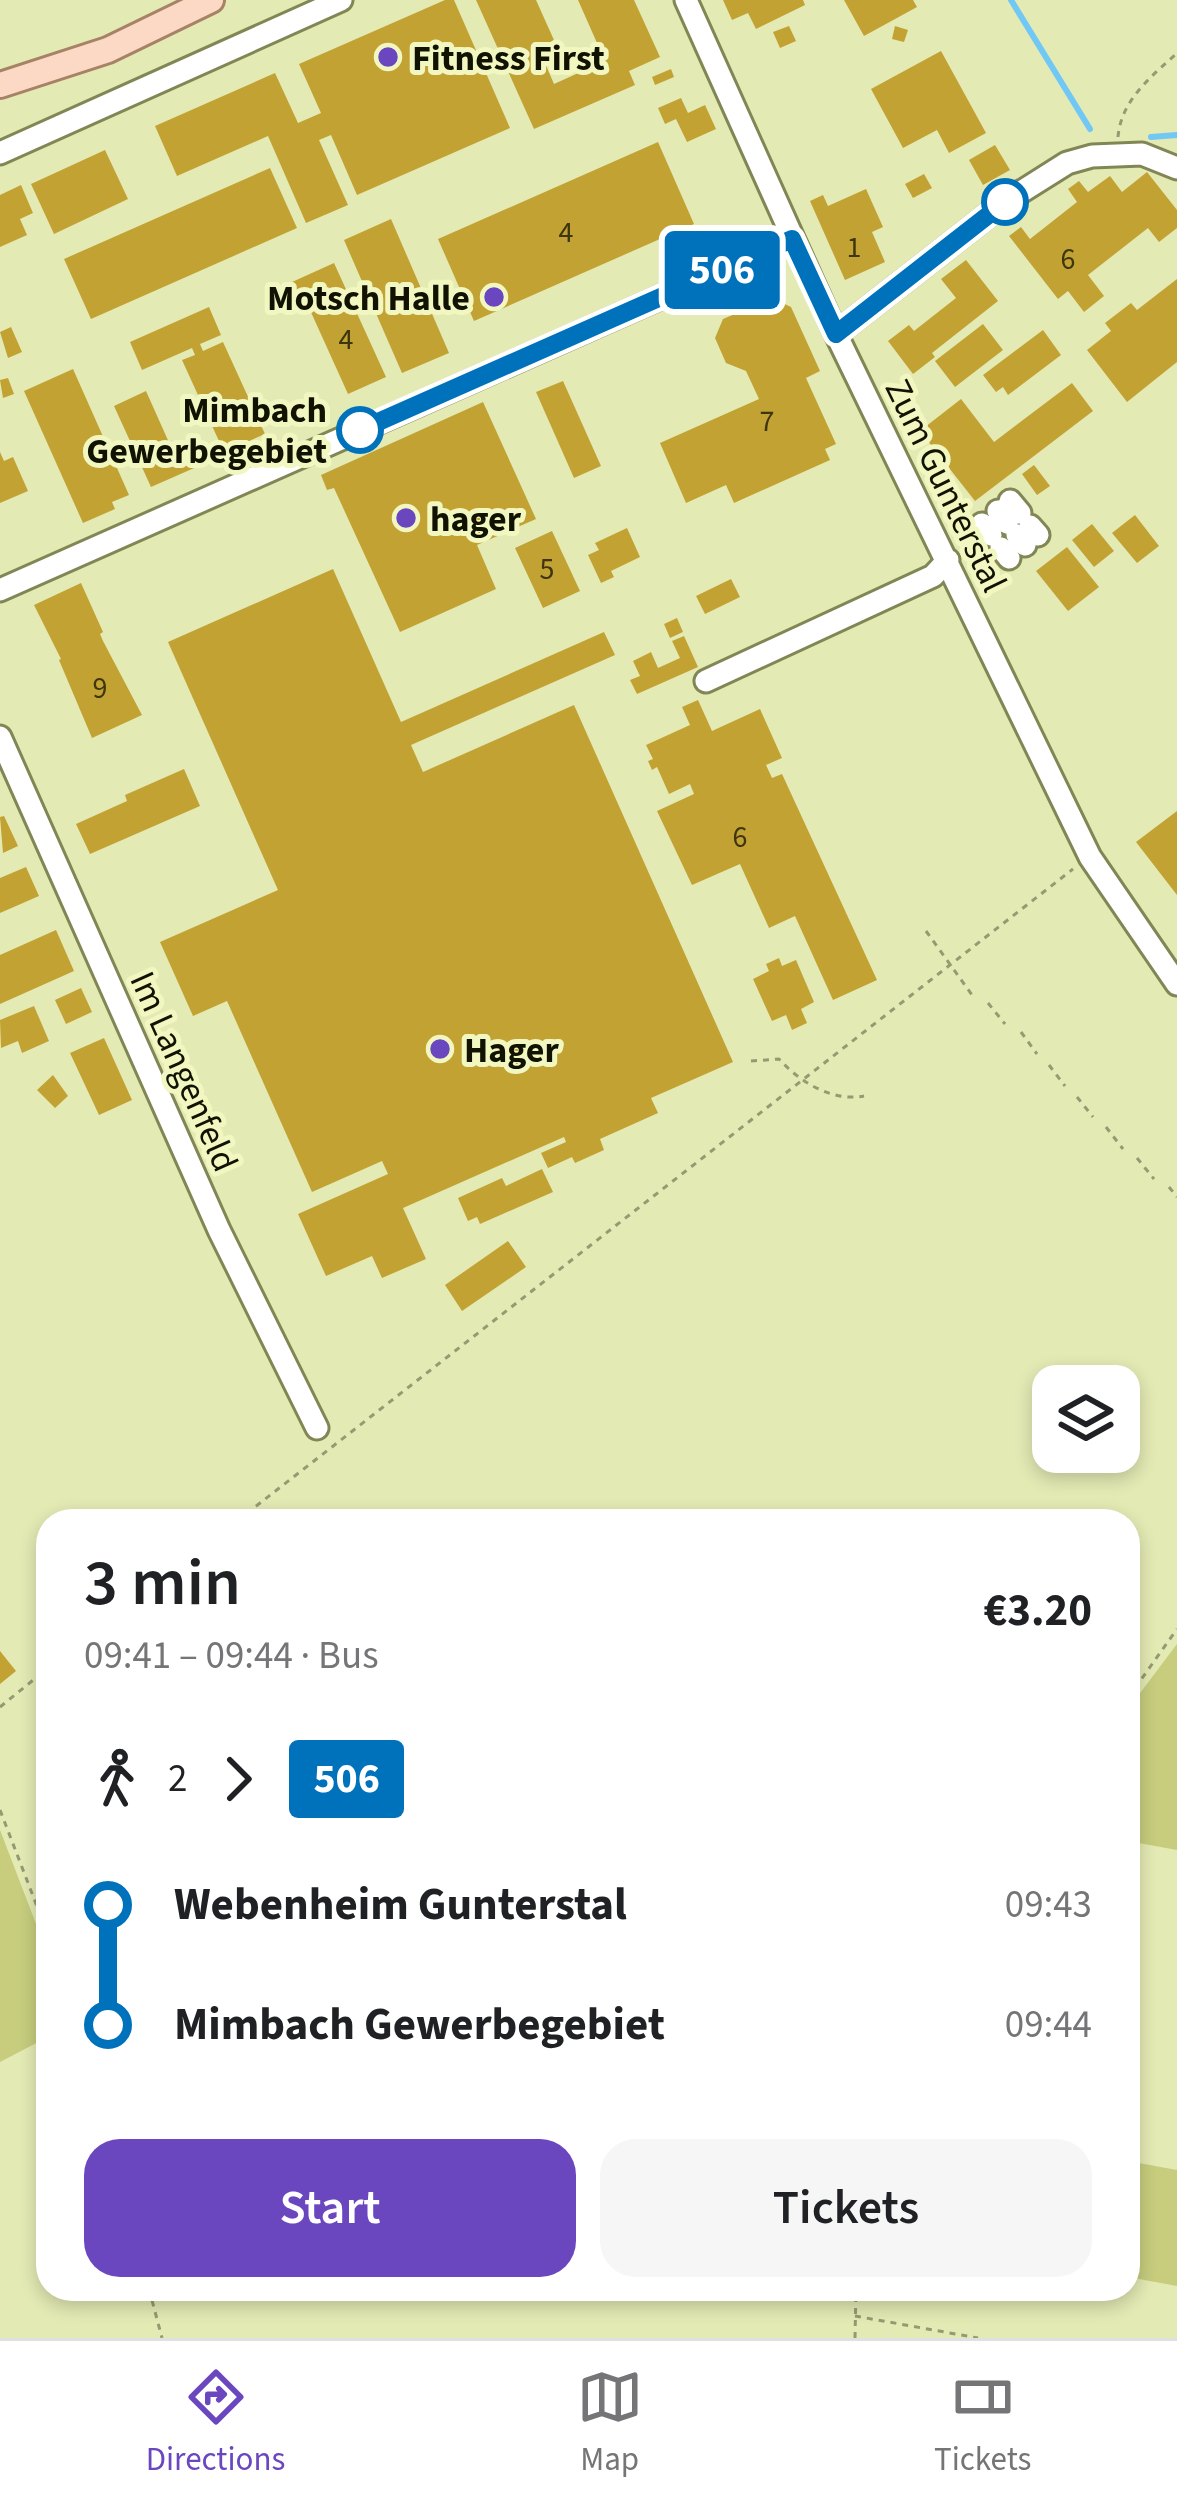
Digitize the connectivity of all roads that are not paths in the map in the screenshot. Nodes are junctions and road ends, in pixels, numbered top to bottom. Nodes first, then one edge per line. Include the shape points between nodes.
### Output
1 (211, 0) edge
2 (341, 0) edge
3 (686, 0) edge
4 (0, 85) edge
5 (0, 153) edge
6 (1177, 168) edge
7 (792, 239) junction
8 (836, 334) junction
9 (948, 560) junction
10 (0, 590) edge
11 (713, 677) dead end
12 (0, 737) edge
13 (1177, 984) edge
14 (317, 1428) dead end

1 - 4 main road via 108,50
2 - 5 street
3 - 7 street, Zum Gunterstal
6 - 8 street via 1116,153 1042,175
7 - 8 street, Zum Gunterstal
7 - 10 street
8 - 9 street, Zum Gunterstal
9 - 11 street via 933,576
9 - 13 street, Zum Gunterstal via 1090,856
12 - 14 street, Im Langenfeld via 219,1230

